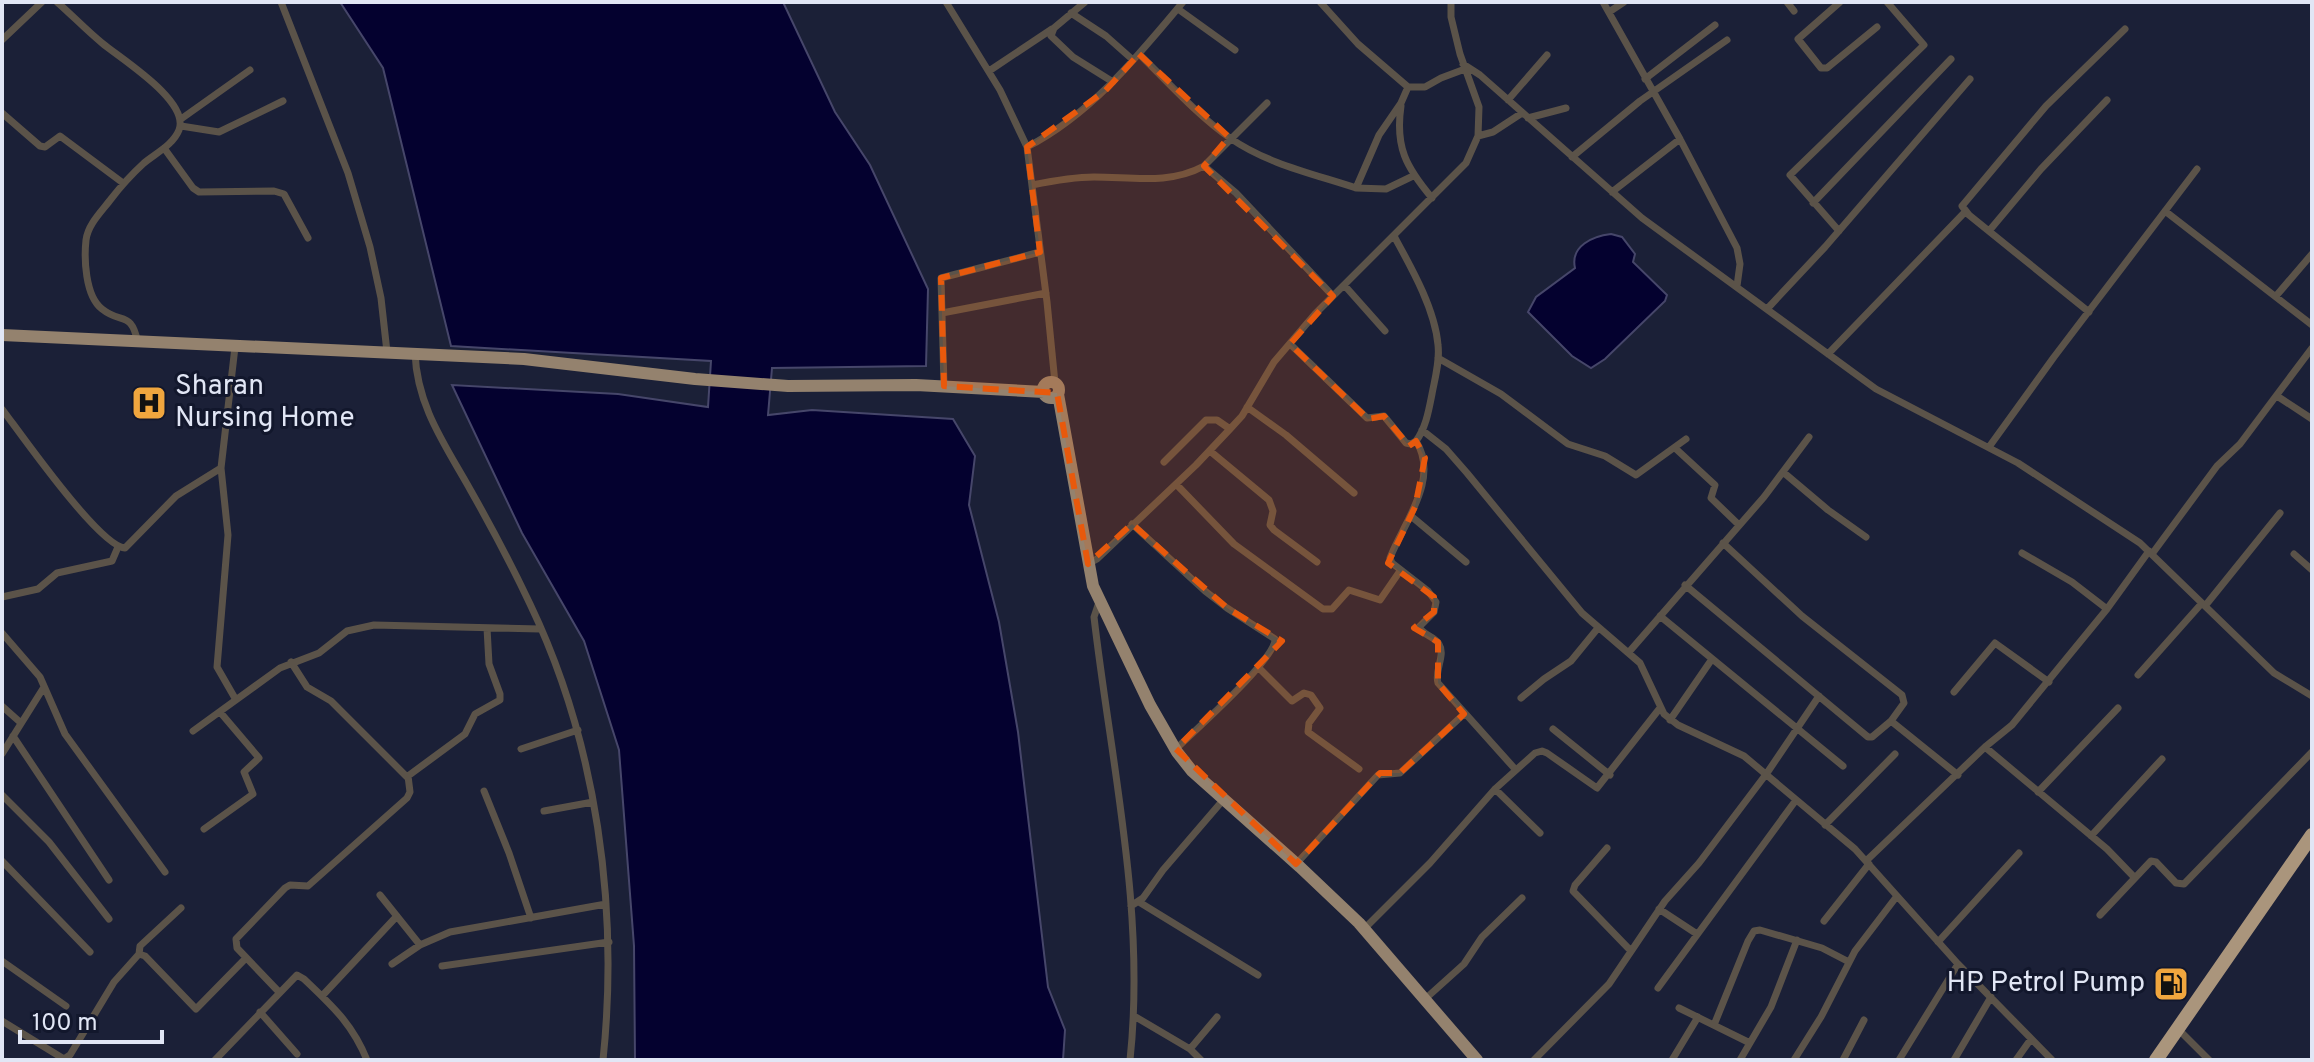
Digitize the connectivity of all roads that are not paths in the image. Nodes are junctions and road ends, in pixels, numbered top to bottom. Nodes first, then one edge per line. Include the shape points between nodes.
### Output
1 (42, 2) edge
2 (57, 2) edge
3 (281, 2) edge
4 (946, 2) edge
5 (1085, 2) edge
6 (1320, 2) edge
7 (1452, 2) edge
8 (1603, 2) edge
9 (1624, 2) edge
10 (1787, 2) edge
11 (1840, 2) edge
12 (1887, 2) edge
13 (1180, 5) edge
14 (1794, 11) dead end
15 (1609, 12) junction
16 (1071, 13) junction
17 (1715, 25) dead end
18 (1877, 27) dead end
19 (1052, 29) junction
20 (2125, 29) dead end
21 (2, 40) edge
22 (1727, 40) dead end
23 (1235, 50) dead end
24 (1547, 55) dead end
25 (1136, 57) junction
26 (1951, 59) dead end
27 (1464, 67) junction
28 (250, 70) dead end
29 (989, 71) junction
30 (1645, 79) junction
31 (1970, 79) dead end
32 (1113, 82) junction
33 (1408, 87) junction
34 (1653, 93) junction
35 (1508, 100) junction
36 (2107, 100) dead end
37 (283, 101) dead end
38 (1267, 103) dead end
39 (1401, 103) junction
40 (1566, 108) dead end
41 (2, 113) edge
42 (1525, 115) junction
43 (181, 123) junction
44 (1478, 136) junction
45 (1229, 137) junction
46 (1680, 139) junction
47 (1027, 147) junction
48 (164, 148) junction
49 (1572, 157) junction
50 (1204, 166) junction
51 (2197, 169) dead end
52 (1413, 176) junction
53 (123, 183) junction
54 (1032, 185) junction
55 (1356, 188) junction
56 (1612, 192) junction
57 (1432, 198) junction
58 (1813, 203) junction
59 (2165, 211) junction
60 (1965, 212) junction
61 (1839, 231) junction
62 (1989, 231) junction
63 (1394, 236) junction
64 (308, 238) dead end
65 (1040, 252) junction
66 (2312, 254) edge
67 (1345, 286) junction
68 (1737, 286) junction
69 (1046, 293) junction
70 (1333, 296) junction
71 (2276, 296) junction
72 (1767, 309) junction
73 (2089, 312) junction
74 (942, 313) junction
75 (2312, 325) edge
76 (1385, 331) dead end
77 (2, 335) edge
78 (138, 343) junction
79 (1290, 344) junction
80 (235, 347) junction
81 (387, 352) junction
82 (2311, 352) edge
83 (415, 353) junction
84 (1828, 354) junction
85 (1438, 358) junction
86 (944, 386) junction
87 (1052, 390) junction
88 (2277, 396) junction
89 (1247, 407) junction
90 (2, 409) edge
91 (2312, 419) edge
92 (1230, 429) junction
93 (1422, 430) junction
94 (1809, 437) dead end
95 (1686, 439) dead end
96 (1416, 441) junction
97 (1989, 447) junction
98 (1675, 448) junction
99 (1210, 451) junction
100 (1164, 462) dead end
101 (221, 468) junction
102 (1783, 472) junction
103 (1176, 484) junction
104 (1354, 493) dead end
105 (2280, 513) dead end
106 (1411, 516) junction
107 (1132, 524) junction
108 (1739, 525) junction
109 (1866, 537) dead end
110 (1723, 543) junction
111 (118, 547) junction
112 (2151, 552) junction
113 (2022, 553) dead end
114 (2294, 554) dead end
115 (1317, 562) dead end
116 (1466, 562) dead end
117 (1088, 564) junction
118 (2312, 570) edge
119 (1400, 571) junction
120 (1685, 585) junction
121 (2, 597) edge
122 (1099, 602) junction
123 (2204, 604) junction
124 (2107, 609) junction
125 (1660, 616) junction
126 (487, 628) junction
127 (1598, 628) junction
128 (540, 629) junction
129 (4, 639) edge
130 (1629, 652) junction
131 (1712, 659) junction
132 (291, 662) junction
133 (1258, 667) junction
134 (2138, 675) dead end
135 (2049, 682) junction
136 (44, 687) junction
137 (1954, 692) dead end
138 (1819, 696) junction
139 (2312, 696) edge
140 (1521, 698) dead end
141 (236, 700) junction
142 (3, 708) edge
143 (1660, 708) junction
144 (2118, 708) dead end
145 (220, 712) junction
146 (1464, 714) junction
147 (1670, 720) junction
148 (1891, 721) junction
149 (21, 723) junction
150 (1553, 729) dead end
151 (578, 730) junction
152 (1798, 730) junction
153 (193, 731) dead end
154 (13, 736) junction
155 (1985, 747) junction
156 (521, 749) dead end
157 (1176, 749) junction
158 (2312, 752) edge
159 (2, 754) edge
160 (1895, 754) dead end
161 (2162, 759) dead end
162 (1843, 766) dead end
163 (1359, 769) dead end
164 (1515, 769) junction
165 (1767, 773) junction
166 (1610, 775) junction
167 (1958, 775) junction
168 (407, 777) junction
169 (1495, 789) junction
170 (484, 791) dead end
171 (2038, 792) junction
172 (2, 795) edge
173 (1224, 799) junction
174 (1796, 800) junction
175 (593, 802) junction
176 (544, 811) dead end
177 (1825, 825) junction
178 (204, 829) dead end
179 (1540, 833) dead end
180 (2312, 835) edge
181 (2091, 836) junction
182 (1607, 848) dead end
183 (2019, 853) dead end
184 (2, 861) edge
185 (1867, 863) junction
186 (1296, 864) junction
187 (165, 872) dead end
188 (2135, 878) junction
189 (109, 880) dead end
190 (380, 895) dead end
191 (1897, 896) junction
192 (1522, 898) dead end
193 (606, 904) junction
194 (1135, 904) junction
195 (181, 908) dead end
196 (1659, 909) junction
197 (2100, 915) dead end
198 (397, 916) junction
199 (531, 918) junction
200 (109, 919) dead end
201 (1824, 921) dead end
202 (1364, 929) junction
203 (1697, 934) junction
204 (1797, 940) junction
205 (609, 942) junction
206 (1938, 942) junction
207 (420, 945) junction
208 (1631, 951) junction
209 (90, 952) dead end
210 (139, 954) junction
211 (246, 958) junction
212 (2, 961) edge
213 (1849, 962) junction
214 (392, 964) dead end
215 (1958, 964) junction
216 (442, 966) dead end
217 (1258, 975) dead end
218 (1658, 988) dead end
219 (279, 992) junction
220 (322, 996) junction
221 (1991, 997) junction
222 (1424, 1000) junction
223 (66, 1006) dead end
224 (1679, 1008) dead end
225 (260, 1012) junction
226 (1134, 1016) junction
227 (1217, 1017) dead end
228 (1698, 1017) junction
229 (1864, 1020) dead end
230 (2, 1021) edge
231 (1714, 1025) junction
232 (2178, 1029) junction
233 (2031, 1039) junction
234 (1750, 1043) junction
235 (1190, 1049) junction
236 (297, 1054) dead end
237 (1472, 1058) edge
238 (215, 1060) edge
239 (367, 1060) edge
240 (603, 1060) edge
241 (1130, 1060) edge
242 (1201, 1060) edge
243 (1534, 1060) edge
244 (1672, 1060) edge
245 (1740, 1060) edge
246 (1794, 1060) edge
247 (1843, 1060) edge
248 (1899, 1060) edge
249 (1954, 1060) edge
250 (2016, 1060) edge
251 (2052, 1060) edge
252 (2156, 1060) edge
253 (2209, 1060) edge

1 - 21 street
2 - 43 street via 157,86
3 - 81 street via 348,173 370,247
4 - 29 street
5 - 16 street
6 - 33 street
7 - 27 street
8 - 15 street
9 - 15 street
10 - 14 street
11 - 18 street via 1798,39 1821,68
12 - 58 street via 1924,45 1790,174
13 - 23 street
13 - 25 street
15 - 30 street
16 - 19 street
16 - 25 street
17 - 30 street
19 - 29 street
19 - 32 street via 1053,40 1065,51
20 - 60 street via 2046,106 1965,200
22 - 34 street
24 - 35 street
25 - 32 street
25 - 45 street
26 - 58 street
27 - 33 street via 1425,87
27 - 35 street
27 - 44 street via 1479,107
28 - 43 street
29 - 47 street
30 - 34 street
31 - 61 street
32 - 47 street
33 - 39 street
34 - 46 street
34 - 49 street
35 - 42 street
36 - 62 street
37 - 43 street via 219,132
38 - 45 street
39 - 52 street via 1398,136
39 - 55 street via 1379,135
40 - 42 street
41 - 53 street via 40,146 58,136
42 - 44 street
42 - 49 street
43 - 48 street
44 - 57 street via 1466,163
45 - 50 street
45 - 55 street via 1265,158
46 - 56 street
46 - 68 street via 1737,248
47 - 54 street
48 - 53 street
48 - 64 street via 199,192 284,194
49 - 56 street
50 - 54 street via 1160,179 1091,176
50 - 70 street
51 - 59 street
52 - 55 street via 1386,189
52 - 57 street
53 - 78 street via 90,227 89,284 103,310 129,320
54 - 65 street
56 - 68 street
57 - 63 street
58 - 61 street
59 - 71 street
59 - 73 street
60 - 62 street
60 - 84 street
61 - 72 street
62 - 73 street
63 - 67 street
63 - 85 street via 1427,304
65 - 69 street
65 - 74 street via 941,278
66 - 71 street
67 - 70 street
67 - 76 street
68 - 72 street
69 - 74 street
69 - 87 street
70 - 79 street
71 - 75 street
72 - 84 street
73 - 97 street
74 - 86 street
77 - 78 main road
78 - 80 main road
79 - 89 street
79 - 96 street via 1367,418 1384,416 1406,443
80 - 81 main road
80 - 101 street
81 - 83 main road
82 - 88 street
83 - 86 main road via 788,386
83 - 128 street via 416,378 431,419
84 - 97 street via 1876,389
85 - 93 street
85 - 98 street via 1501,394 1568,444 1605,456 1632,473 1641,473
86 - 87 main road
87 - 117 main road
88 - 91 street
88 - 112 street
89 - 92 street
89 - 104 street
90 - 111 street via 52,476
92 - 99 street
92 - 100 street via 1206,420
93 - 96 street
93 - 127 street via 1446,449
94 - 102 street
95 - 98 street
96 - 106 street via 1426,468
97 - 112 street
98 - 108 street via 1715,485 1712,499
99 - 103 street
99 - 115 street via 1269,500 1274,530
101 - 111 street via 187,487 132,544
101 - 141 street via 228,535 217,667
102 - 108 street
102 - 109 street
103 - 107 street
103 - 119 street via 1234,544 1323,609 1332,609 1349,590 1380,600
105 - 123 street
106 - 116 street
106 - 119 street via 1390,558
107 - 117 street
107 - 133 street via 1205,591 1275,639
108 - 110 street
110 - 120 street
110 - 148 street via 1802,616 1902,695 1904,703
111 - 121 street via 112,561 57,573 38,589
112 - 123 street
112 - 124 street
113 - 124 street
114 - 118 street
117 - 122 main road
119 - 146 street via 1434,597 1434,612 1419,627 1438,642 1438,683
120 - 125 street
120 - 138 street
122 - 157 main road
122 - 194 street via 1094,617
123 - 134 street
123 - 139 street via 2274,673
124 - 135 street
125 - 130 street
125 - 131 street
126 - 128 street
126 - 132 street via 356,627 313,656
126 - 168 street via 489,664 500,700 475,714 465,734
127 - 130 street
127 - 140 street via 1571,661
128 - 151 street
129 - 136 street via 36,671
130 - 143 street via 1646,673
131 - 147 street
131 - 152 street
132 - 141 street
132 - 168 street via 307,687 331,701
133 - 157 street
133 - 163 street via 1292,701 1304,693 1311,695 1320,708 1308,732
135 - 137 street via 1996,643
135 - 155 street
136 - 149 street
136 - 187 street via 65,734
138 - 148 street via 1869,737
138 - 152 street
141 - 145 street
142 - 149 street
143 - 147 street
143 - 166 street
144 - 171 street
145 - 153 street
145 - 178 street via 259,757 244,772 253,794
146 - 164 street
146 - 186 street via 1400,773 1378,775
147 - 165 street via 1733,748
148 - 167 street
149 - 154 street
150 - 166 street
151 - 156 street
151 - 175 street
152 - 162 street
152 - 165 street
154 - 159 street
154 - 189 street
155 - 167 street
155 - 171 street
157 - 173 main road
158 - 188 street via 2184,884 2176,883 2155,861
160 - 177 street
161 - 181 street
164 - 166 street via 1542,751 1595,788
164 - 169 street
165 - 174 street
165 - 196 street
167 - 185 street
168 - 211 street via 407,798 308,886 285,888 238,936 236,946
169 - 179 street
169 - 202 street
170 - 199 street
171 - 181 street
172 - 200 street via 49,842
173 - 186 main road
173 - 194 street
174 - 177 street
174 - 203 street
175 - 176 street
175 - 193 street
177 - 185 street
180 - 232 highway
181 - 188 street
182 - 208 street via 1573,891
183 - 206 street
184 - 209 street
185 - 191 street
185 - 201 street
186 - 202 main road
188 - 197 street
190 - 198 street
191 - 206 street
191 - 213 street
192 - 222 street
193 - 199 street
193 - 205 street
194 - 217 street
194 - 226 street
195 - 210 street via 140,946
196 - 203 street
196 - 208 street
198 - 207 street
198 - 220 street
199 - 207 street via 450,932
202 - 222 main road
203 - 218 street
204 - 213 street
204 - 231 street via 1760,930 1752,933
204 - 234 street via 1779,990
205 - 216 street
205 - 240 street
206 - 215 street
207 - 214 street
208 - 243 street via 1609,984
210 - 211 street via 195,1009
210 - 230 street via 114,982 66,1059
211 - 219 street
212 - 223 street
213 - 246 street
215 - 221 street
215 - 248 street
219 - 220 street via 297,975
219 - 225 street
220 - 239 street via 352,1028
221 - 233 street
221 - 249 street
222 - 237 main road
224 - 228 street
225 - 236 street
225 - 238 street
226 - 235 street
226 - 241 street
227 - 235 street
228 - 231 street
228 - 244 street
229 - 247 street
231 - 234 street
232 - 252 highway
232 - 253 street
233 - 250 street
233 - 251 street
234 - 245 street
235 - 242 street

